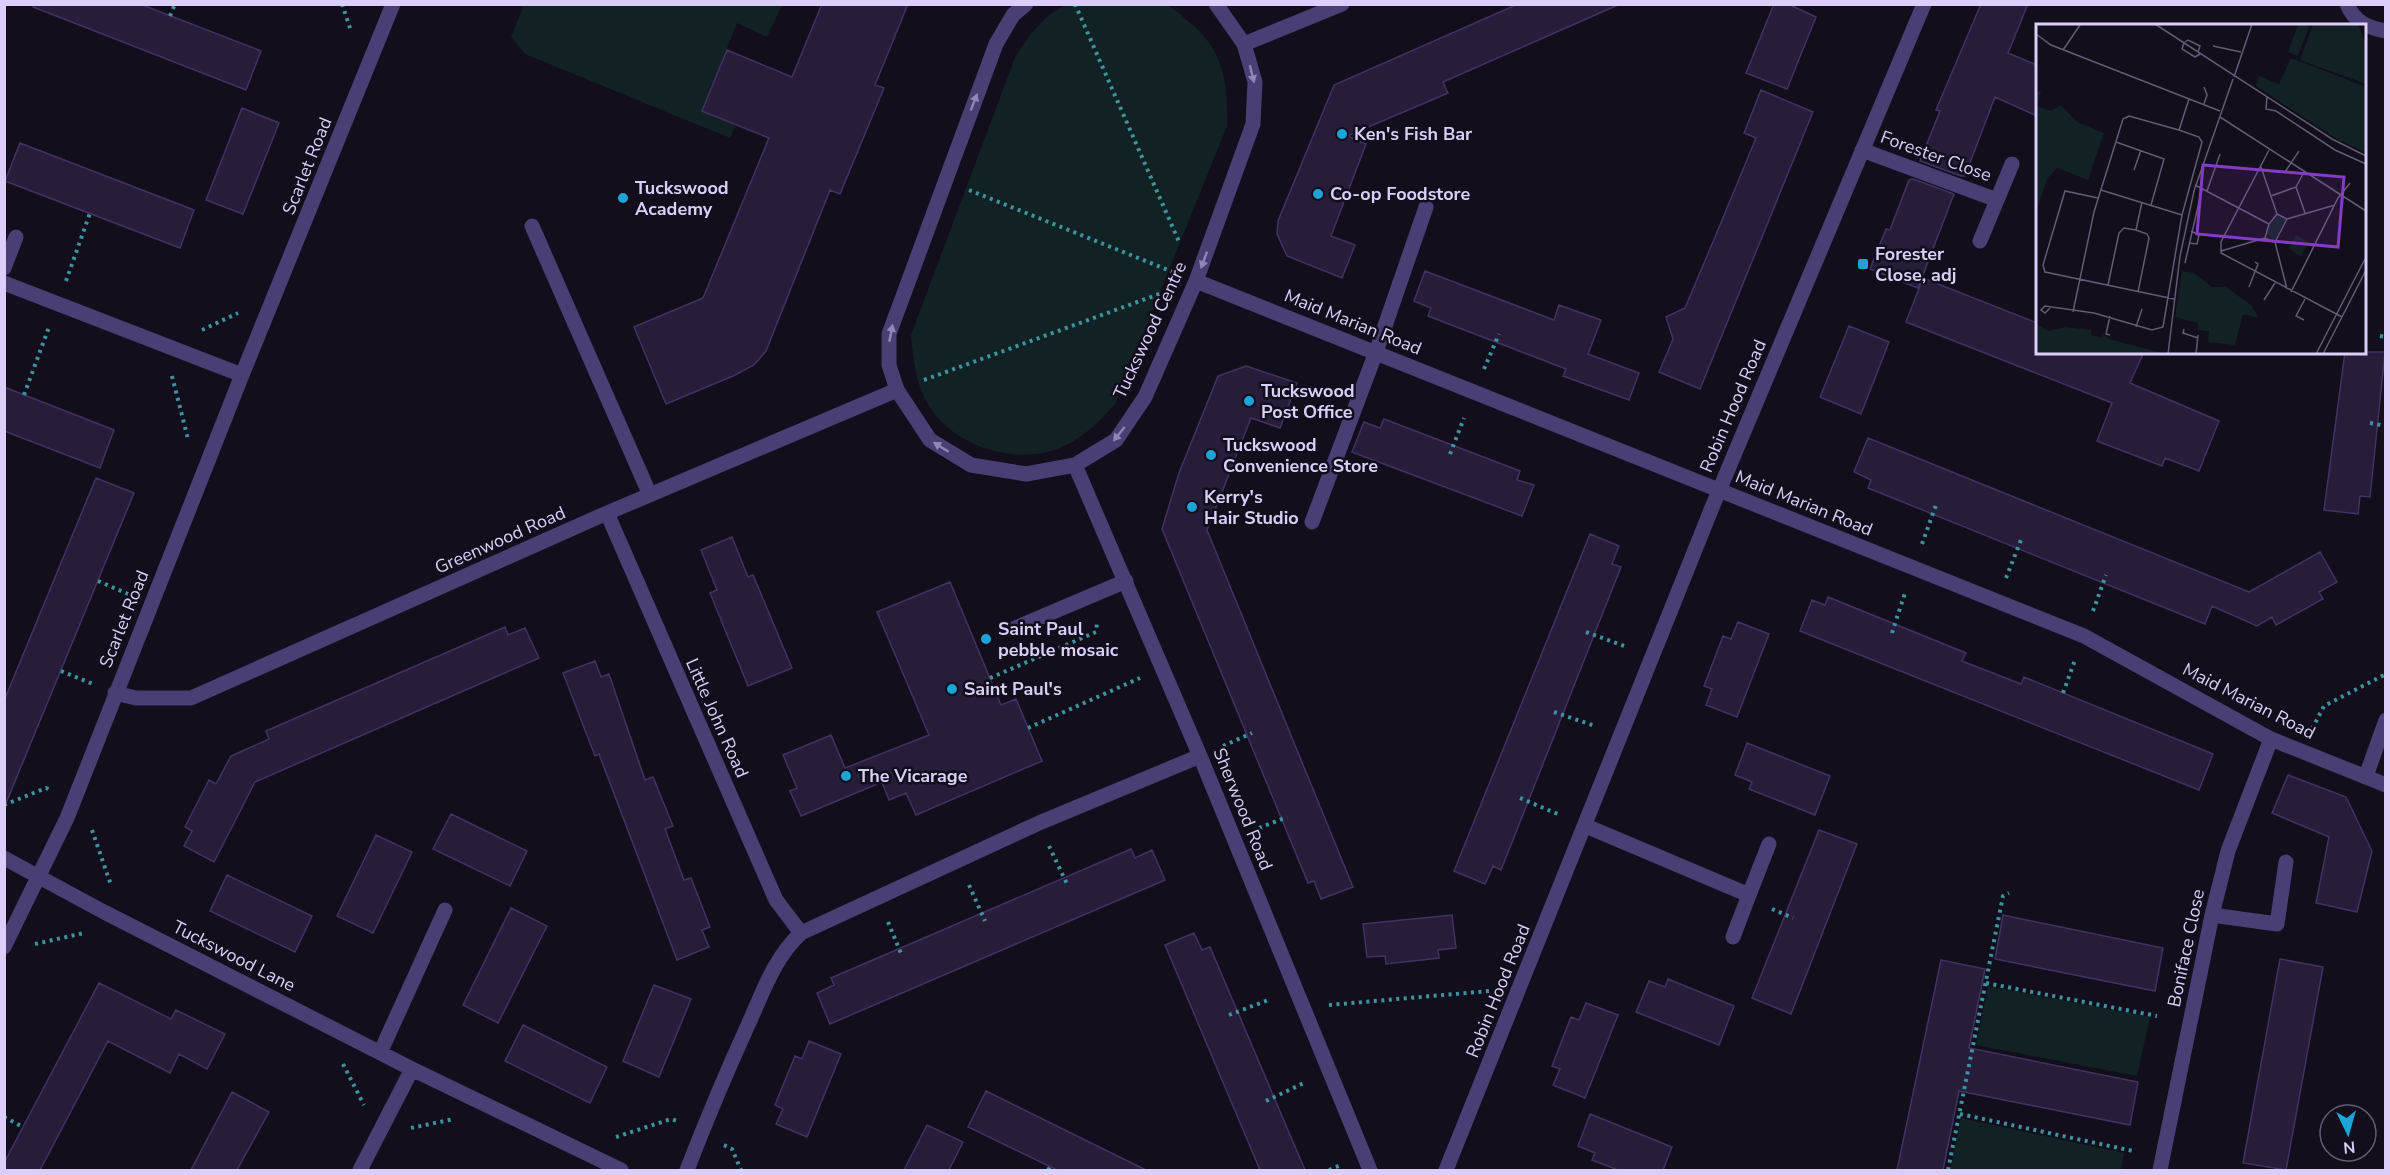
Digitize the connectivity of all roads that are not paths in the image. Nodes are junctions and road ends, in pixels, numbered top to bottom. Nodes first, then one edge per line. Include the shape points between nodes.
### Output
1 (393, 4) edge
2 (1026, 4) edge
3 (1216, 4) edge
4 (1342, 4) edge
5 (1924, 4) edge
6 (2347, 4) edge
7 (2364, 24) edge
8 (2366, 26) edge
9 (2385, 31) edge
10 (1245, 44) junction
11 (1862, 150) junction
12 (2012, 164) dead end
13 (1997, 200) junction
14 (1426, 207) dead end
15 (532, 226) dead end
16 (16, 237) dead end
17 (1980, 241) dead end
18 (4, 268) edge
19 (1196, 281) junction
20 (4, 283) edge
21 (1376, 352) junction
22 (242, 375) junction
23 (897, 390) junction
24 (1075, 465) junction
25 (1719, 490) junction
26 (650, 495) junction
27 (607, 513) junction
28 (1312, 522) dead end
29 (1126, 581) junction
30 (1013, 629) dead end
31 (116, 693) junction
32 (2385, 720) edge
33 (2271, 739) junction
34 (1200, 756) junction
35 (2366, 776) junction
36 (2385, 785) edge
37 (1586, 826) junction
38 (1769, 844) dead end
39 (4, 858) edge
40 (2286, 862) dead end
41 (39, 876) junction
42 (1749, 895) junction
43 (445, 910) dead end
44 (2212, 915) junction
45 (801, 933) junction
46 (1733, 937) dead end
47 (4, 946) edge
48 (380, 1053) junction
49 (412, 1069) junction
50 (360, 1170) edge
51 (621, 1170) edge
52 (687, 1170) edge
53 (1370, 1170) edge
54 (1446, 1170) edge
55 (2160, 1170) edge

1 - 22 street, Scarlet Road
23 -> 2 street, Tuckswood Centre via 889,365 888,334 996,44 1013,15
3 - 10 street, Tuckswood Centre
4 - 10 street
5 - 11 street, Robin Hood Road
6 - 7 street
8 - 9 street
10 -> 19 street, Tuckswood Centre via 1255,82 1253,124
11 - 13 street, Forester Close
11 - 25 street, Robin Hood Road
12 - 13 street, Forester Close
13 - 17 street, Forester Close
14 - 21 street
15 - 26 street
16 - 18 street
19 - 21 street, Maid Marian Road
19 -> 24 street, Tuckswood Centre via 1145,397 1116,440
20 - 22 street
21 - 25 street, Maid Marian Road
21 - 28 street
22 - 31 street, Scarlet Road
24 -> 23 street, Tuckswood Centre via 1026,474 970,465 930,440
23 - 26 street, Greenwood Road
24 - 29 street, Sherwood Road
25 - 33 street, Maid Marian Road via 2085,636
25 - 37 street, Robin Hood Road
26 - 27 street, Greenwood Road
27 - 31 street, Greenwood Road via 191,698 136,698
27 - 45 street, Little John Road via 776,900
29 - 30 street
29 - 34 street, Sherwood Road
31 - 41 street, Scarlet Road
32 - 35 street
33 - 35 street, Maid Marian Road
33 - 44 street, Boniface Close via 2228,851
34 - 45 street via 1039,823
34 - 53 street, Sherwood Road
35 - 36 street, Maid Marian Road
37 - 42 street
37 - 54 street, Robin Hood Road
38 - 42 street
39 - 41 street, Tuckswood Lane
40 - 44 street via 2277,924
41 - 47 street
41 - 48 street, Tuckswood Lane
42 - 46 street
43 - 48 street
44 - 55 street, Boniface Close
45 - 52 street via 787,946 772,972
48 - 49 street, Tuckswood Lane
49 - 50 street
49 - 51 street, Tuckswood Lane

